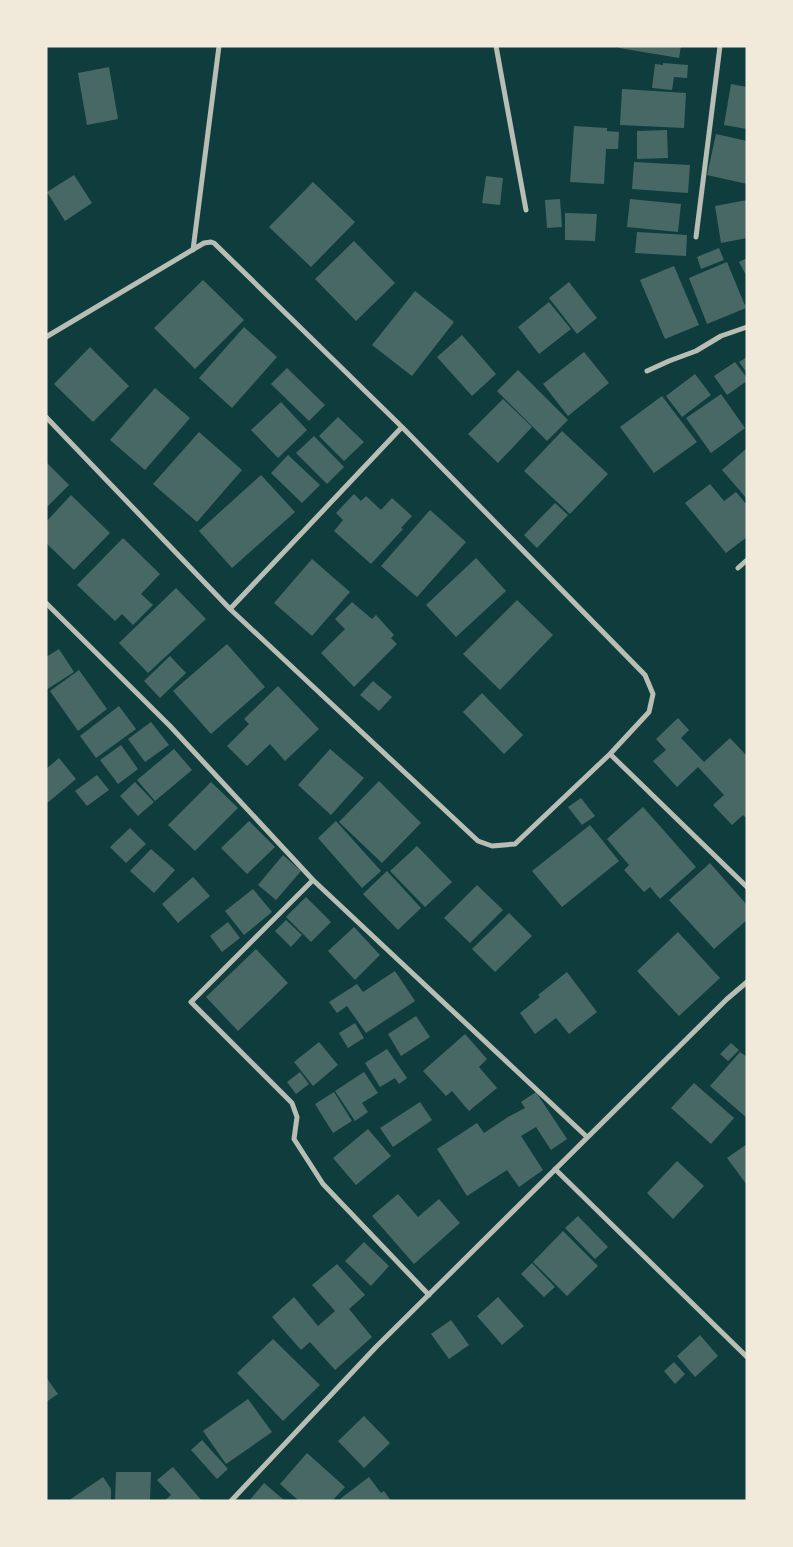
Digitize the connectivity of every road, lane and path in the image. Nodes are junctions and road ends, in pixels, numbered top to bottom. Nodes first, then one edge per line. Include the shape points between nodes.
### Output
1 (219, 46) edge
2 (496, 46) edge
3 (720, 46) edge
4 (526, 210) dead end
5 (696, 237) dead end
6 (193, 250) junction
7 (747, 327) edge
8 (46, 336) edge
9 (647, 371) dead end
10 (46, 417) edge
11 (402, 426) junction
12 (747, 560) edge
13 (738, 568) dead end
14 (46, 602) edge
15 (230, 609) junction
16 (610, 754) junction
17 (313, 880) junction
18 (747, 887) edge
19 (747, 982) edge
20 (587, 1137) junction
21 (555, 1169) junction
22 (429, 1295) junction
23 (747, 1358) edge
24 (231, 1501) edge

1 - 6 street
2 - 4 street
3 - 5 street
6 - 8 street
6 - 11 street via 204,243 214,243
7 - 9 street
10 - 15 street
11 - 15 street
11 - 16 street via 645,675 653,694 649,712
12 - 13 street
14 - 17 street via 170,726
15 - 16 street via 478,841 492,846 515,844
16 - 18 street
17 - 20 street
17 - 22 street via 191,1002 292,1103 297,1117 294,1139 323,1184
19 - 20 street
20 - 21 street
21 - 22 street
21 - 23 street
22 - 24 street

